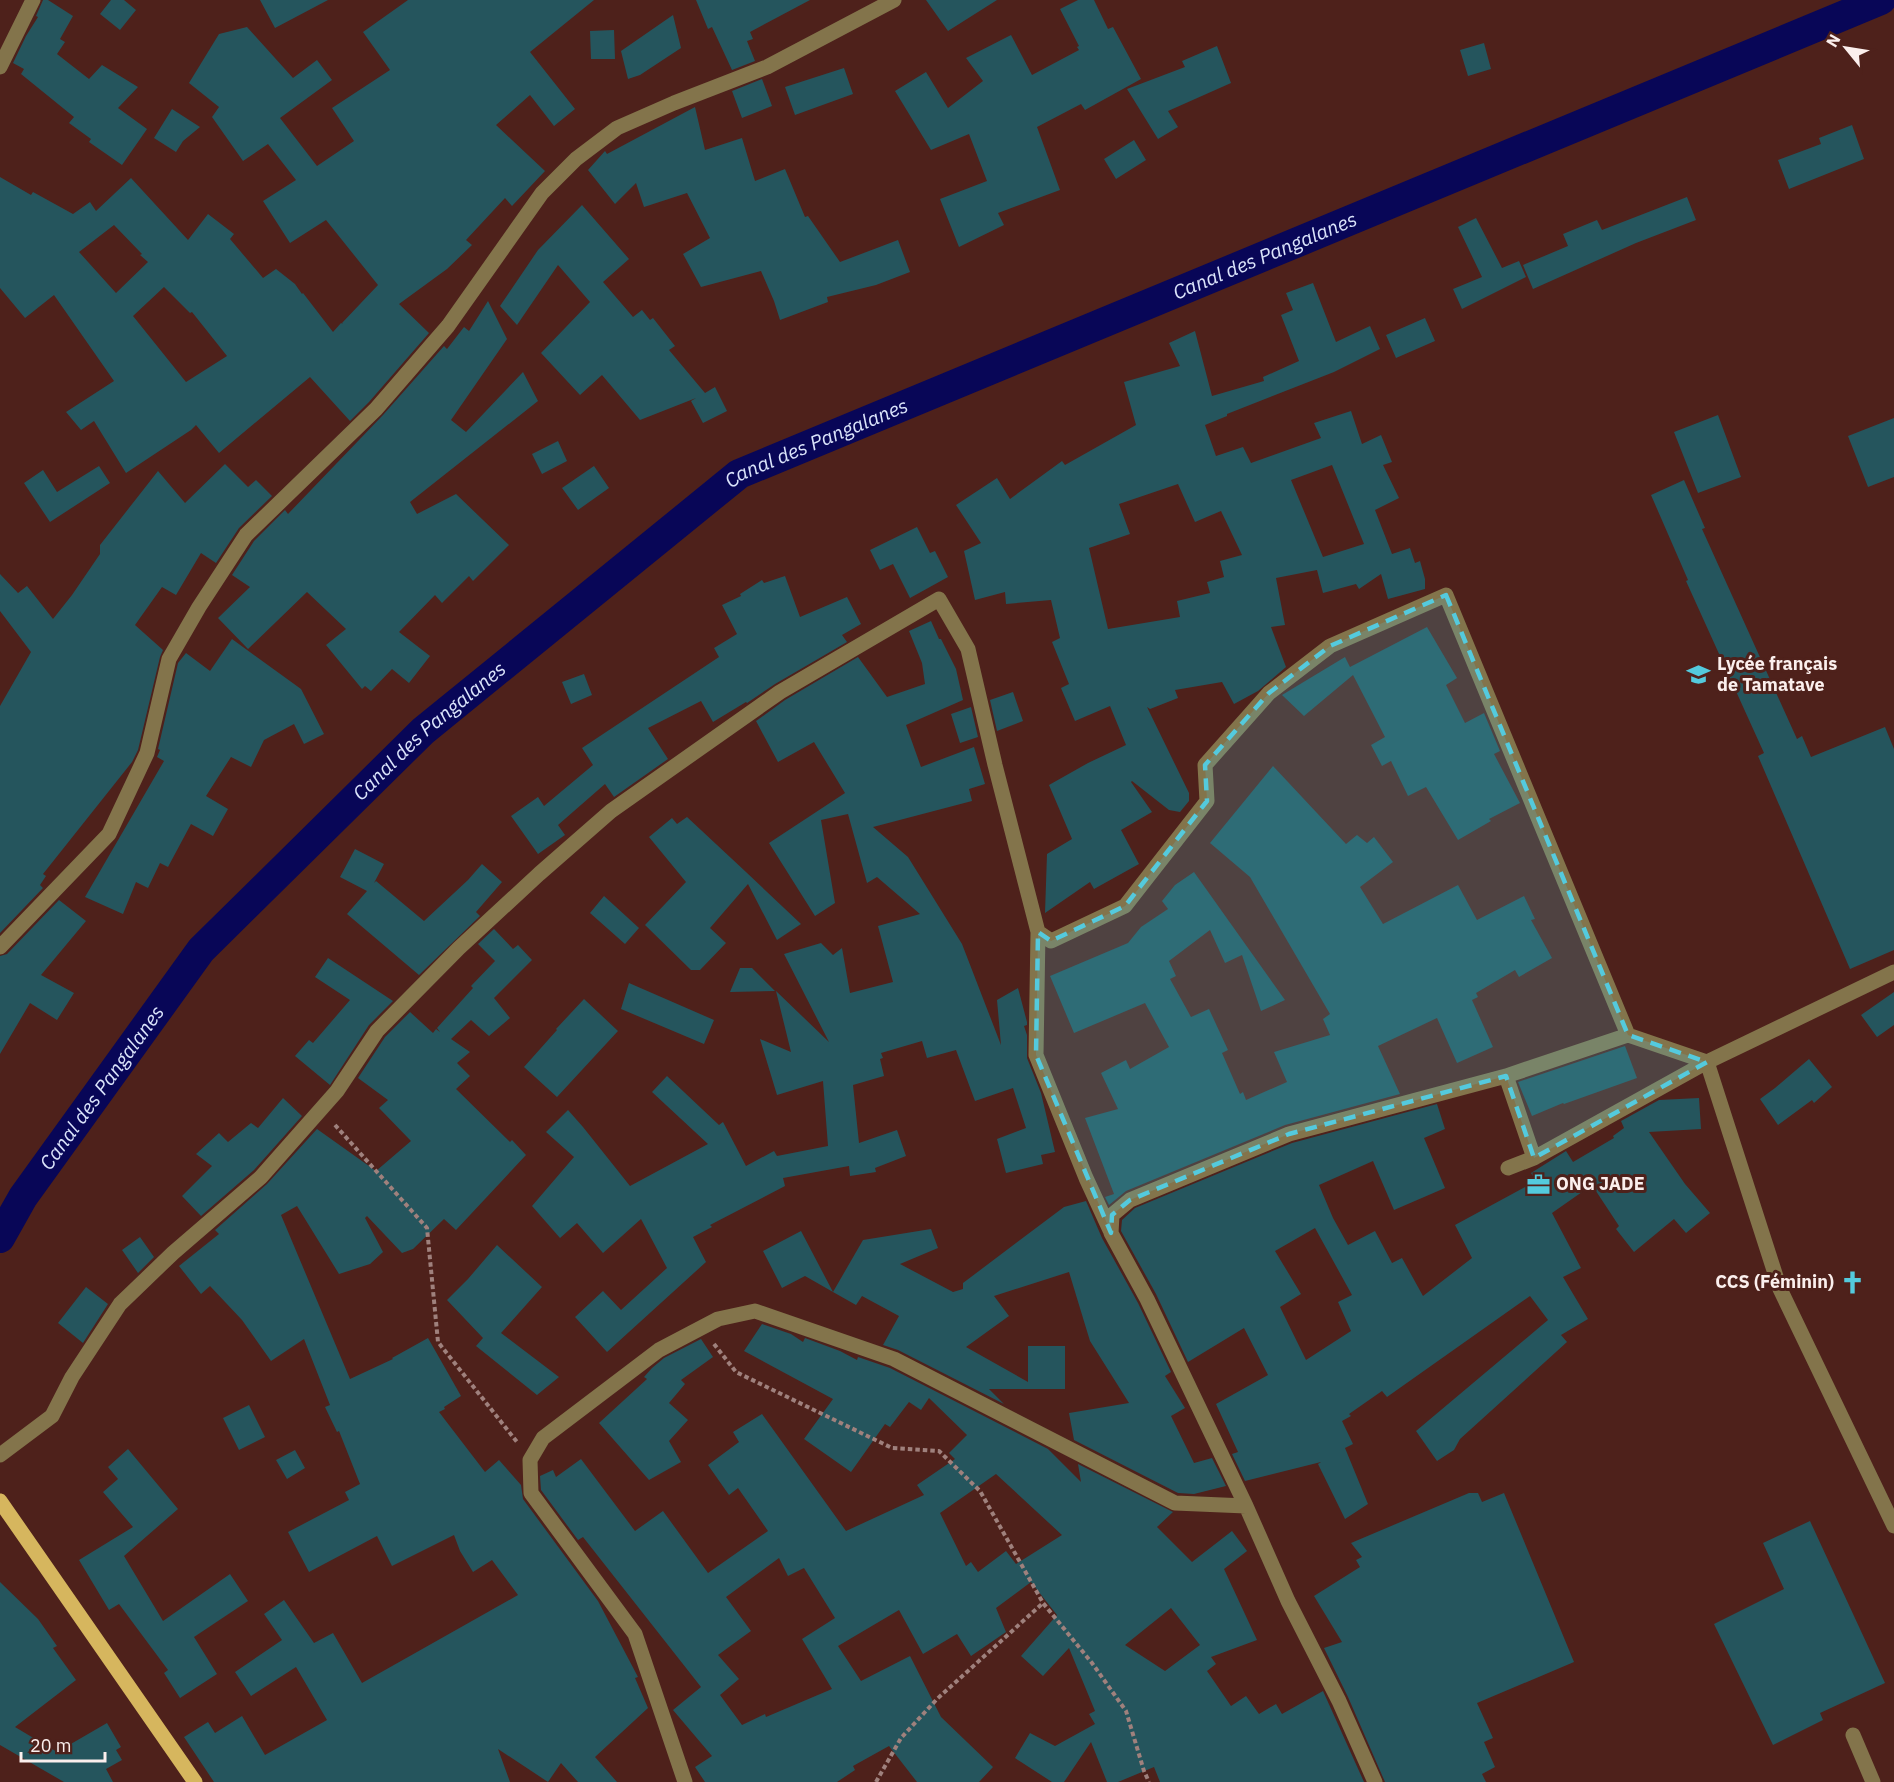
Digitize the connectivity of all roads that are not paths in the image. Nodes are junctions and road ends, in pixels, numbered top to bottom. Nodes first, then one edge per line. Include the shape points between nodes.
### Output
1 (33, 0) edge
2 (894, 0) edge
3 (0, 67) edge
4 (1038, 932) junction
5 (0, 947) edge
6 (1894, 972) edge
7 (1628, 1035) junction
8 (1707, 1062) junction
9 (1506, 1076) junction
10 (1534, 1158) junction
11 (1508, 1168) dead end
12 (1111, 1233) junction
13 (0, 1455) edge
14 (0, 1501) edge
15 (1246, 1506) junction
16 (1894, 1526) edge
17 (1853, 1735) dead end
18 (195, 1782) edge
19 (685, 1782) edge
20 (1375, 1782) edge
21 (1873, 1782) edge

1 - 3 street
2 - 5 street via 767,67 617,128 576,159 542,193 448,326 376,409 246,535 169,659 147,753 109,834
4 - 7 street via 1051,941 1125,906 1207,801 1205,765 1269,693 1330,646 1446,595
4 - 12 street via 1036,1055
4 - 13 street via 968,649 939,599 780,692 611,811 539,874 377,1030 337,1091 261,1177 120,1304 72,1377 52,1416
6 - 8 street
7 - 8 street
7 - 9 street
8 - 10 street
8 - 16 street via 1780,1289
9 - 10 street
9 - 12 street via 1289,1134 1130,1200 1112,1215
10 - 11 street
12 - 15 street via 1147,1299
14 - 18 main road
15 - 19 street via 1175,1503 894,1359 755,1311 718,1319 659,1350 543,1438 530,1460 531,1493 635,1634
15 - 20 street
17 - 21 street

